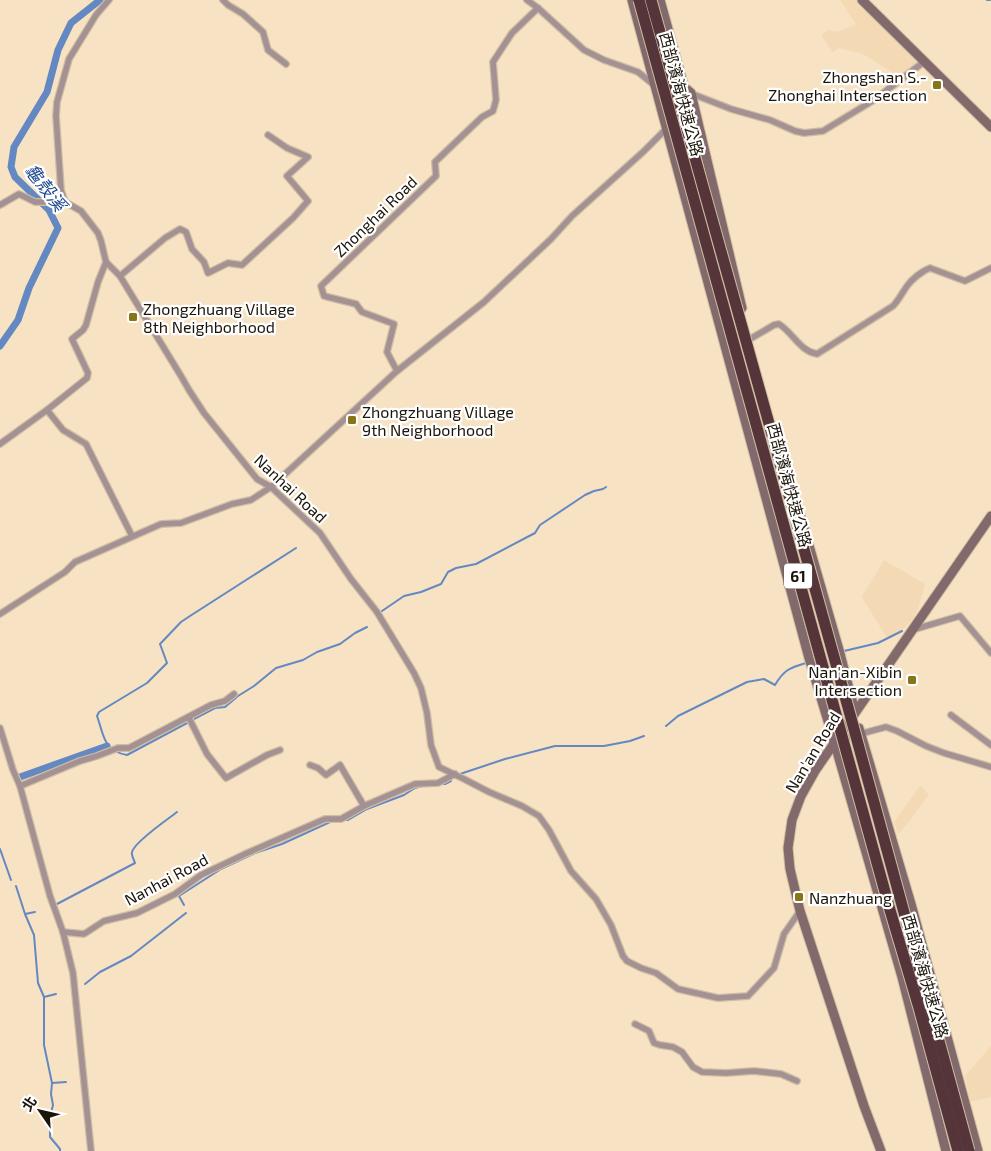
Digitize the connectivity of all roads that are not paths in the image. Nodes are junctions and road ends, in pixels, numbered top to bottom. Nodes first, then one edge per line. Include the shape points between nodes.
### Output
1 (109, 0) edge
2 (223, 0) edge
3 (527, 0) edge
4 (632, 0) edge
5 (639, 0) edge
6 (651, 0) edge
7 (660, 0) edge
8 (862, 0) edge
9 (538, 8) junction
10 (925, 61) junction
11 (286, 64) dead end
12 (656, 86) junction
13 (691, 93) junction
14 (991, 127) edge
15 (666, 128) junction
16 (268, 136) dead end
17 (65, 202) junction
18 (0, 205) edge
19 (106, 262) junction
20 (991, 268) edge
21 (120, 276) junction
22 (750, 339) junction
23 (397, 371) junction
24 (47, 410) junction
25 (0, 444) edge
26 (271, 487) junction
27 (991, 516) edge
28 (132, 536) junction
29 (0, 614) edge
30 (912, 630) junction
31 (991, 653) edge
32 (234, 694) dead end
33 (855, 712) junction
34 (951, 715) dead end
35 (189, 718) junction
36 (0, 728) edge
37 (861, 733) junction
38 (834, 741) junction
39 (991, 745) edge
40 (280, 750) dead end
41 (310, 766) dead end
42 (991, 767) edge
43 (455, 774) junction
44 (20, 786) junction
45 (364, 806) junction
46 (800, 911) junction
47 (63, 932) junction
48 (635, 1024) dead end
49 (797, 1081) dead end
50 (91, 1151) edge
51 (881, 1151) edge
52 (946, 1151) edge
53 (958, 1151) edge
54 (969, 1151) edge
55 (978, 1151) edge

1 - 17 street via 69,58 57,102 61,190
2 - 11 street via 263,32 268,50
3 - 9 street
4 - 12 street
5 - 53 highway, 西部濱海快速公路 / 61, bridge
6 - 54 highway, 西部濱海快速公路 / 61, bridge
7 - 13 street via 684,87
8 - 10 street
9 - 12 street via 584,50 638,72
9 - 23 street, Zhonghai Road via 512,33 493,62 496,100 493,111 482,117 435,162 436,176 321,286 324,296 356,304 362,312 394,324 387,352
10 - 13 street via 874,100 823,131 795,131
10 - 14 street
12 - 13 street
12 - 15 street
13 - 15 street
13 - 22 street
15 - 23 street via 484,302
15 - 38 street
16 - 21 street via 308,157 288,176 308,201 293,218 242,265 228,263 208,273 204,262 192,249 186,232 180,229
17 - 18 street via 35,202 19,194
17 - 19 street via 81,211 98,234
19 - 21 street, Nanhai Road
19 - 24 street via 86,325 72,339 88,373 87,378
20 - 22 street via 965,281 930,268 925,270 908,285 893,306 817,354 804,349 779,324
21 - 26 street, Nanhai Road via 204,413 258,479
22 - 33 street
23 - 26 street
24 - 25 street
24 - 28 street via 63,430 86,444
26 - 28 street via 251,500 182,523 161,524
26 - 43 street, Nanhai Road via 320,533 377,612 422,688 431,745 439,767
27 - 30 street, Nan'an Road
28 - 29 street via 75,562 65,572
30 - 31 street via 960,616
30 - 33 street, Nan'an Road
32 - 35 street via 225,702 211,705
33 - 37 street
33 - 38 street, Nan'an Road
34 - 39 street
35 - 40 street via 207,754 226,778
35 - 44 street via 129,748 118,748 80,761
36 - 44 street
37 - 38 street
37 - 42 street via 886,727 944,754
37 - 55 street
38 - 46 street, Nan'an Road via 801,796 792,820 788,848
38 - 52 street via 902,977
41 - 45 street via 326,775 340,765
43 - 45 street, Nanhai Road via 438,783 415,784
43 - 46 street, Nanhai Road via 539,816 571,871 596,899 627,961 656,973 678,989 718,998 748,996 774,968 784,934
44 - 47 street
45 - 47 street, Nanhai Road via 341,819 326,819 245,854 201,875 175,894 137,913 104,921 84,934
46 - 51 street, Nan'an Road
47 - 50 street via 73,973
48 - 49 street via 649,1031 654,1043 682,1052 693,1067 702,1072 754,1071 781,1074

